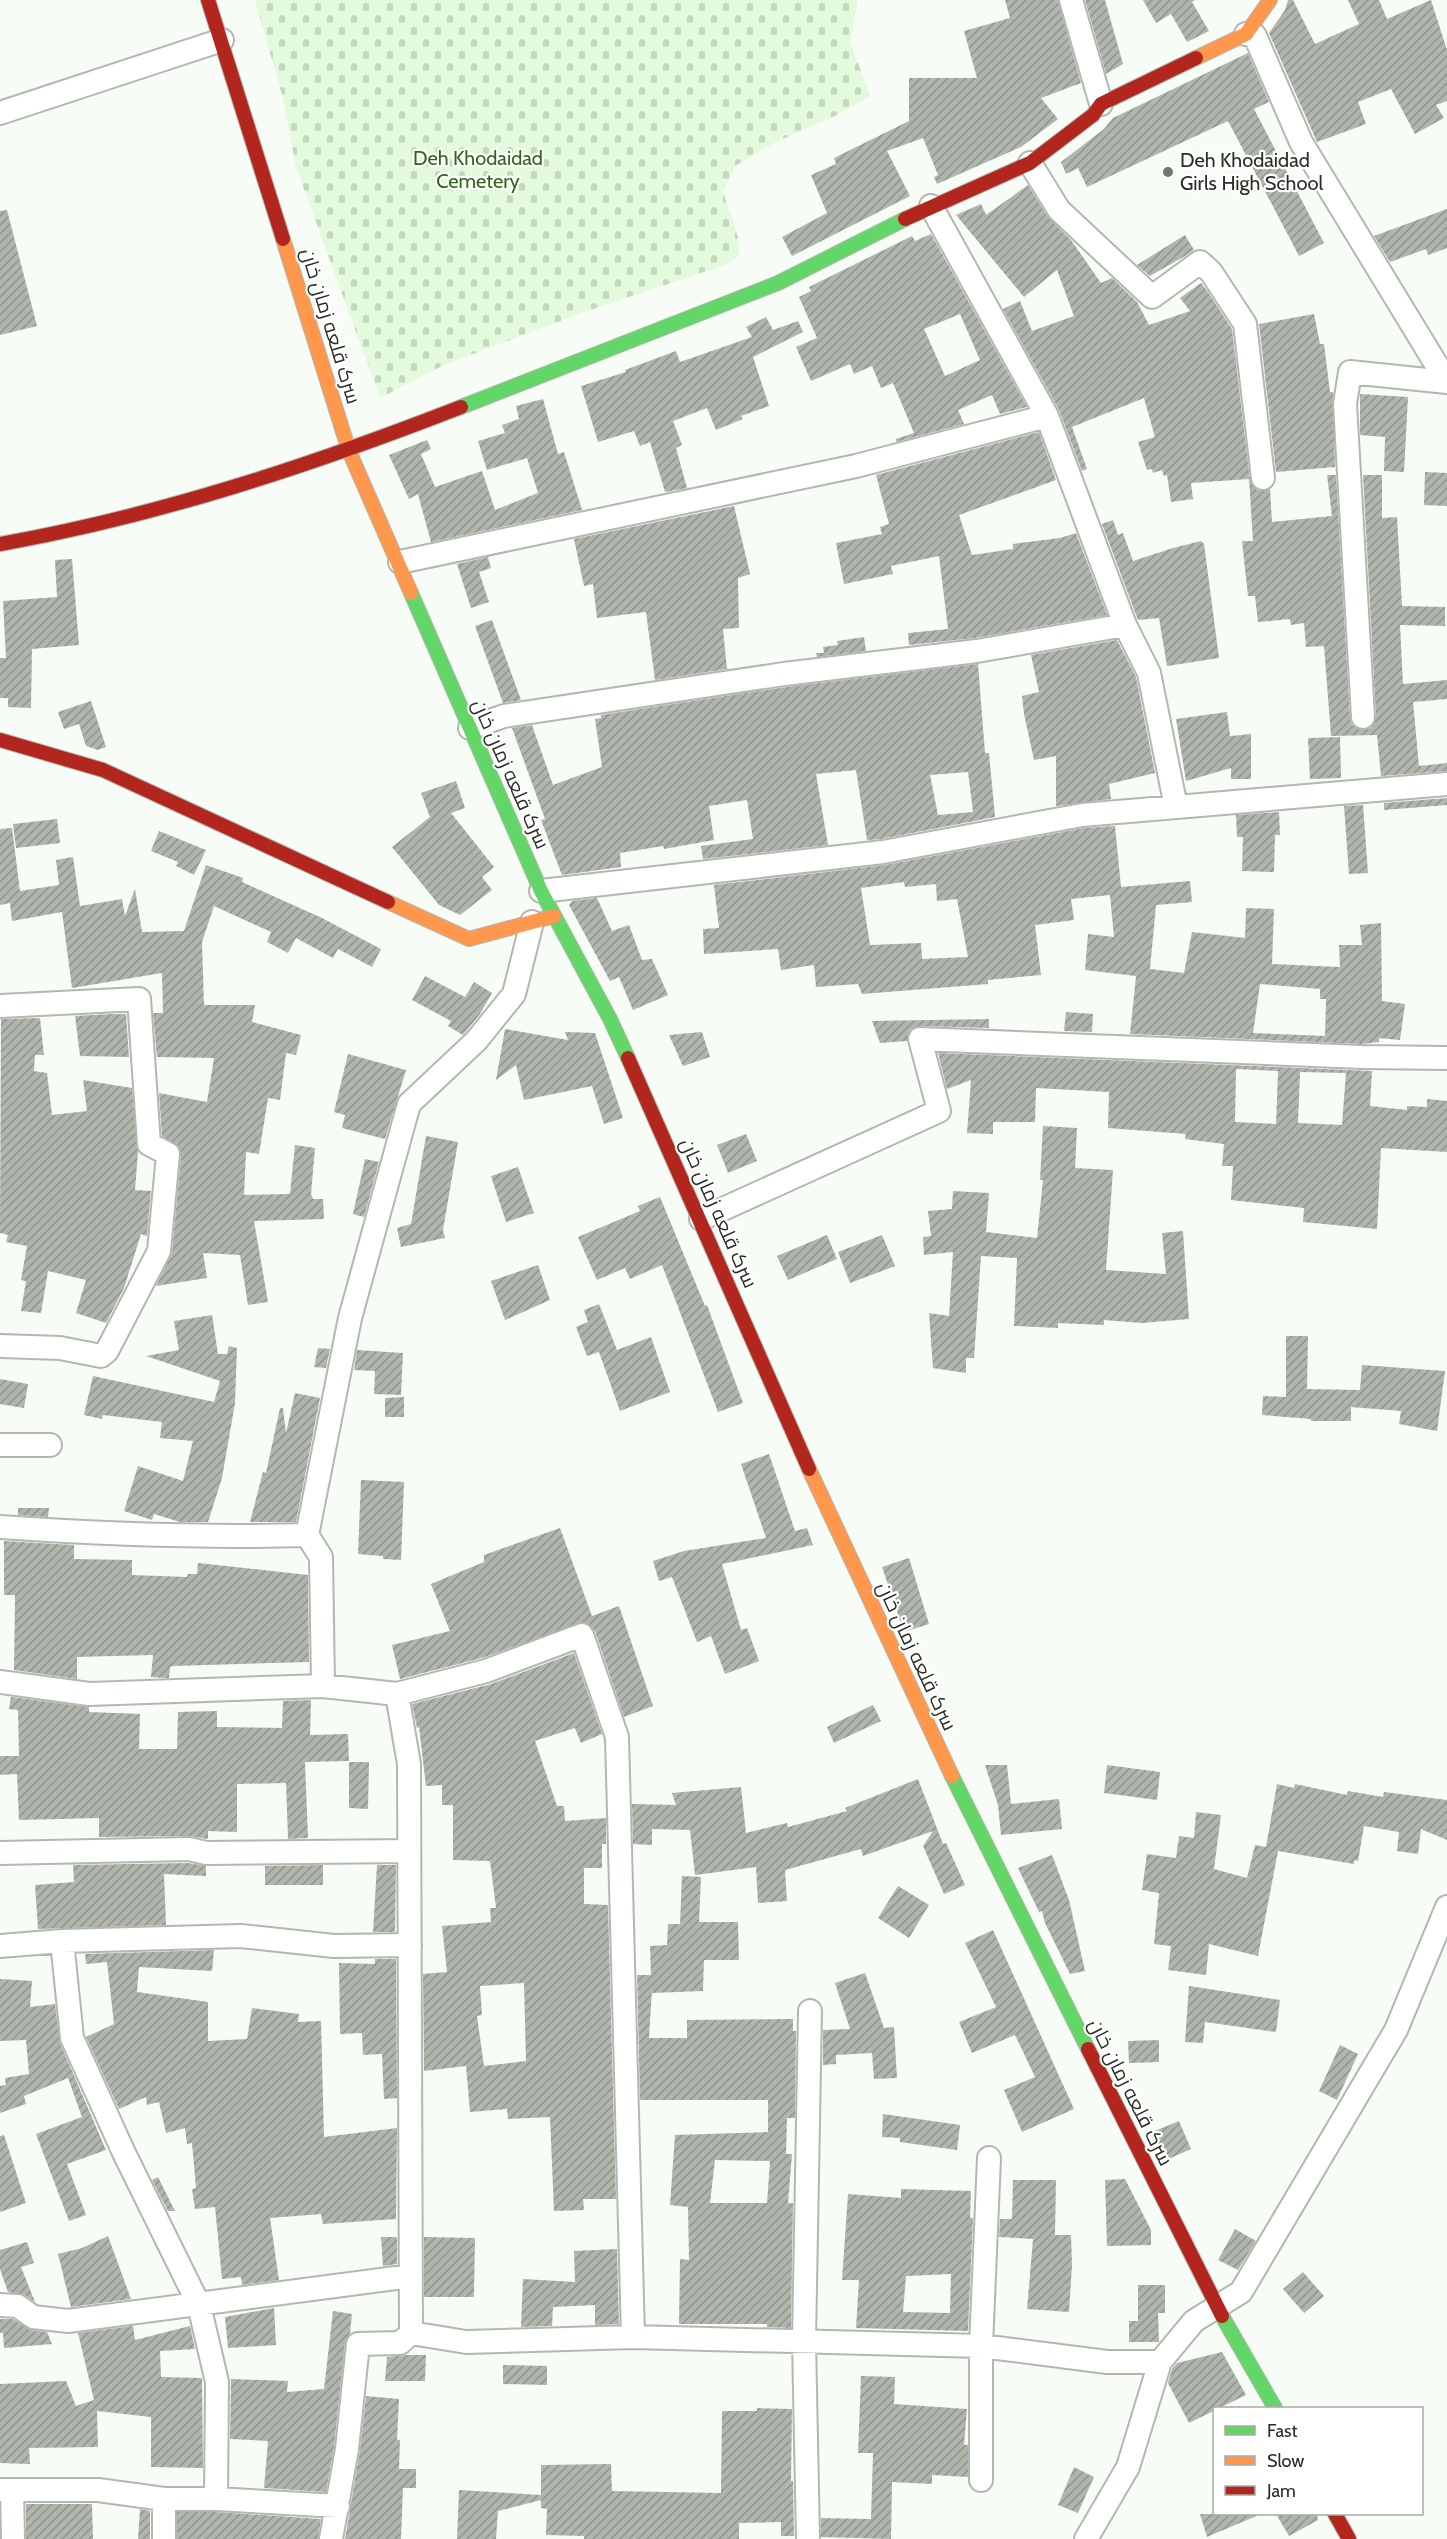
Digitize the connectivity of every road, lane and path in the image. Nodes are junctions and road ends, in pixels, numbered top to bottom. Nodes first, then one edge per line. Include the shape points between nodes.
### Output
1 (208, 0) edge
2 (1071, 0) edge
3 (1270, 0) edge
4 (1246, 34) junction
5 (222, 40) junction
6 (1101, 104) junction
7 (0, 113) edge
8 (1030, 163) junction
9 (931, 206) junction
10 (1047, 416) junction
11 (349, 451) junction
12 (1263, 478) dead end
13 (0, 544) edge
14 (400, 562) junction
15 (1125, 625) junction
16 (1363, 717) dead end
17 (470, 728) junction
18 (0, 740) edge
19 (1447, 784) edge
20 (1176, 807) junction
21 (541, 891) junction
22 (554, 916) junction
23 (532, 922) junction
24 (0, 1006) edge
25 (1447, 1058) edge
26 (701, 1219) junction
27 (0, 1346) edge
28 (50, 1445) dead end
29 (0, 1446) edge
30 (0, 1527) edge
31 (307, 1535) junction
32 (0, 1682) edge
33 (323, 1686) junction
34 (397, 1694) junction
35 (409, 1851) junction
36 (0, 1852) edge
37 (1447, 1907) edge
38 (62, 1941) junction
39 (410, 1945) junction
40 (0, 1946) edge
41 (810, 2011) dead end
42 (989, 2158) dead end
43 (411, 2276) junction
44 (199, 2305) junction
45 (0, 2306) edge
46 (1217, 2308) junction
47 (411, 2334) junction
48 (633, 2337) junction
49 (804, 2341) junction
50 (981, 2346) junction
51 (1160, 2362) junction
52 (1274, 2407) edge
53 (981, 2480) dead end
54 (6, 2490) edge
55 (164, 2499) junction
56 (216, 2499) junction
57 (338, 2506) junction
58 (1336, 2515) edge
59 (13, 2539) edge
60 (164, 2539) edge
61 (331, 2539) edge
62 (808, 2539) edge
63 (1086, 2539) edge
64 (1349, 2539) edge

1 - 5 street, سرک قلعه زمان خان
2 - 6 street
3 - 4 street
4 - 6 street
4 - 16 street via 1255,36 1301,142 1447,382 1350,372 1345,404
5 - 7 street
5 - 11 street, سرک قلعه زمان خان
6 - 8 street via 1093,115
8 - 9 street
8 - 12 street via 1059,210 1152,297 1200,262 1211,272 1245,324
9 - 10 street
9 - 11 street via 778,283
10 - 14 street via 856,466
10 - 15 street
11 - 13 street via 83,529
11 - 14 street, سرک قلعه زمان خان
14 - 17 street, سرک قلعه زمان خان
15 - 17 street via 977,651 784,674 504,716
15 - 20 street via 1149,673
17 - 21 street, سرک قلعه زمان خان
18 - 23 street via 103,770 469,939
19 - 20 street
20 - 21 street via 1082,815 883,852
21 - 22 street, سرک قلعه زمان خان
22 - 23 street
22 - 26 street, سرک قلعه زمان خان via 610,1019
23 - 31 street via 514,994 476,1041 408,1104 350,1318
24 - 27 street via 140,999 149,1144 168,1154 159,1251 107,1351 101,1356 60,1348
25 - 26 street via 920,1039 939,1111
26 - 46 street, سرک قلعه زمان خان via 822,1499 958,1789
28 - 29 street
30 - 31 street via 101,1534
31 - 33 street via 321,1557
32 - 33 street via 89,1695
33 - 34 street
34 - 35 street via 409,1764
34 - 48 street via 486,1671 582,1635 617,1737
35 - 36 street
35 - 39 street
37 - 46 street via 1396,2030 1241,2292
38 - 39 street via 241,1936 334,1946
38 - 40 street
38 - 44 street via 72,2038 123,2153
39 - 43 street
41 - 49 street
42 - 50 street
43 - 44 street
43 - 47 street
44 - 45 street via 68,2321 33,2317 18,2306
44 - 56 street via 217,2382
46 - 51 street via 1194,2321
46 - 52 street, سرک قلعه زمان خان
47 - 48 street via 466,2342
47 - 57 street via 400,2343 358,2344
48 - 49 street
49 - 50 street
49 - 62 street
50 - 51 street via 1107,2362
50 - 53 street
51 - 63 street via 1128,2467
54 - 55 street via 98,2490
54 - 59 street
55 - 56 street
55 - 60 street
56 - 57 street
57 - 61 street
58 - 64 street

